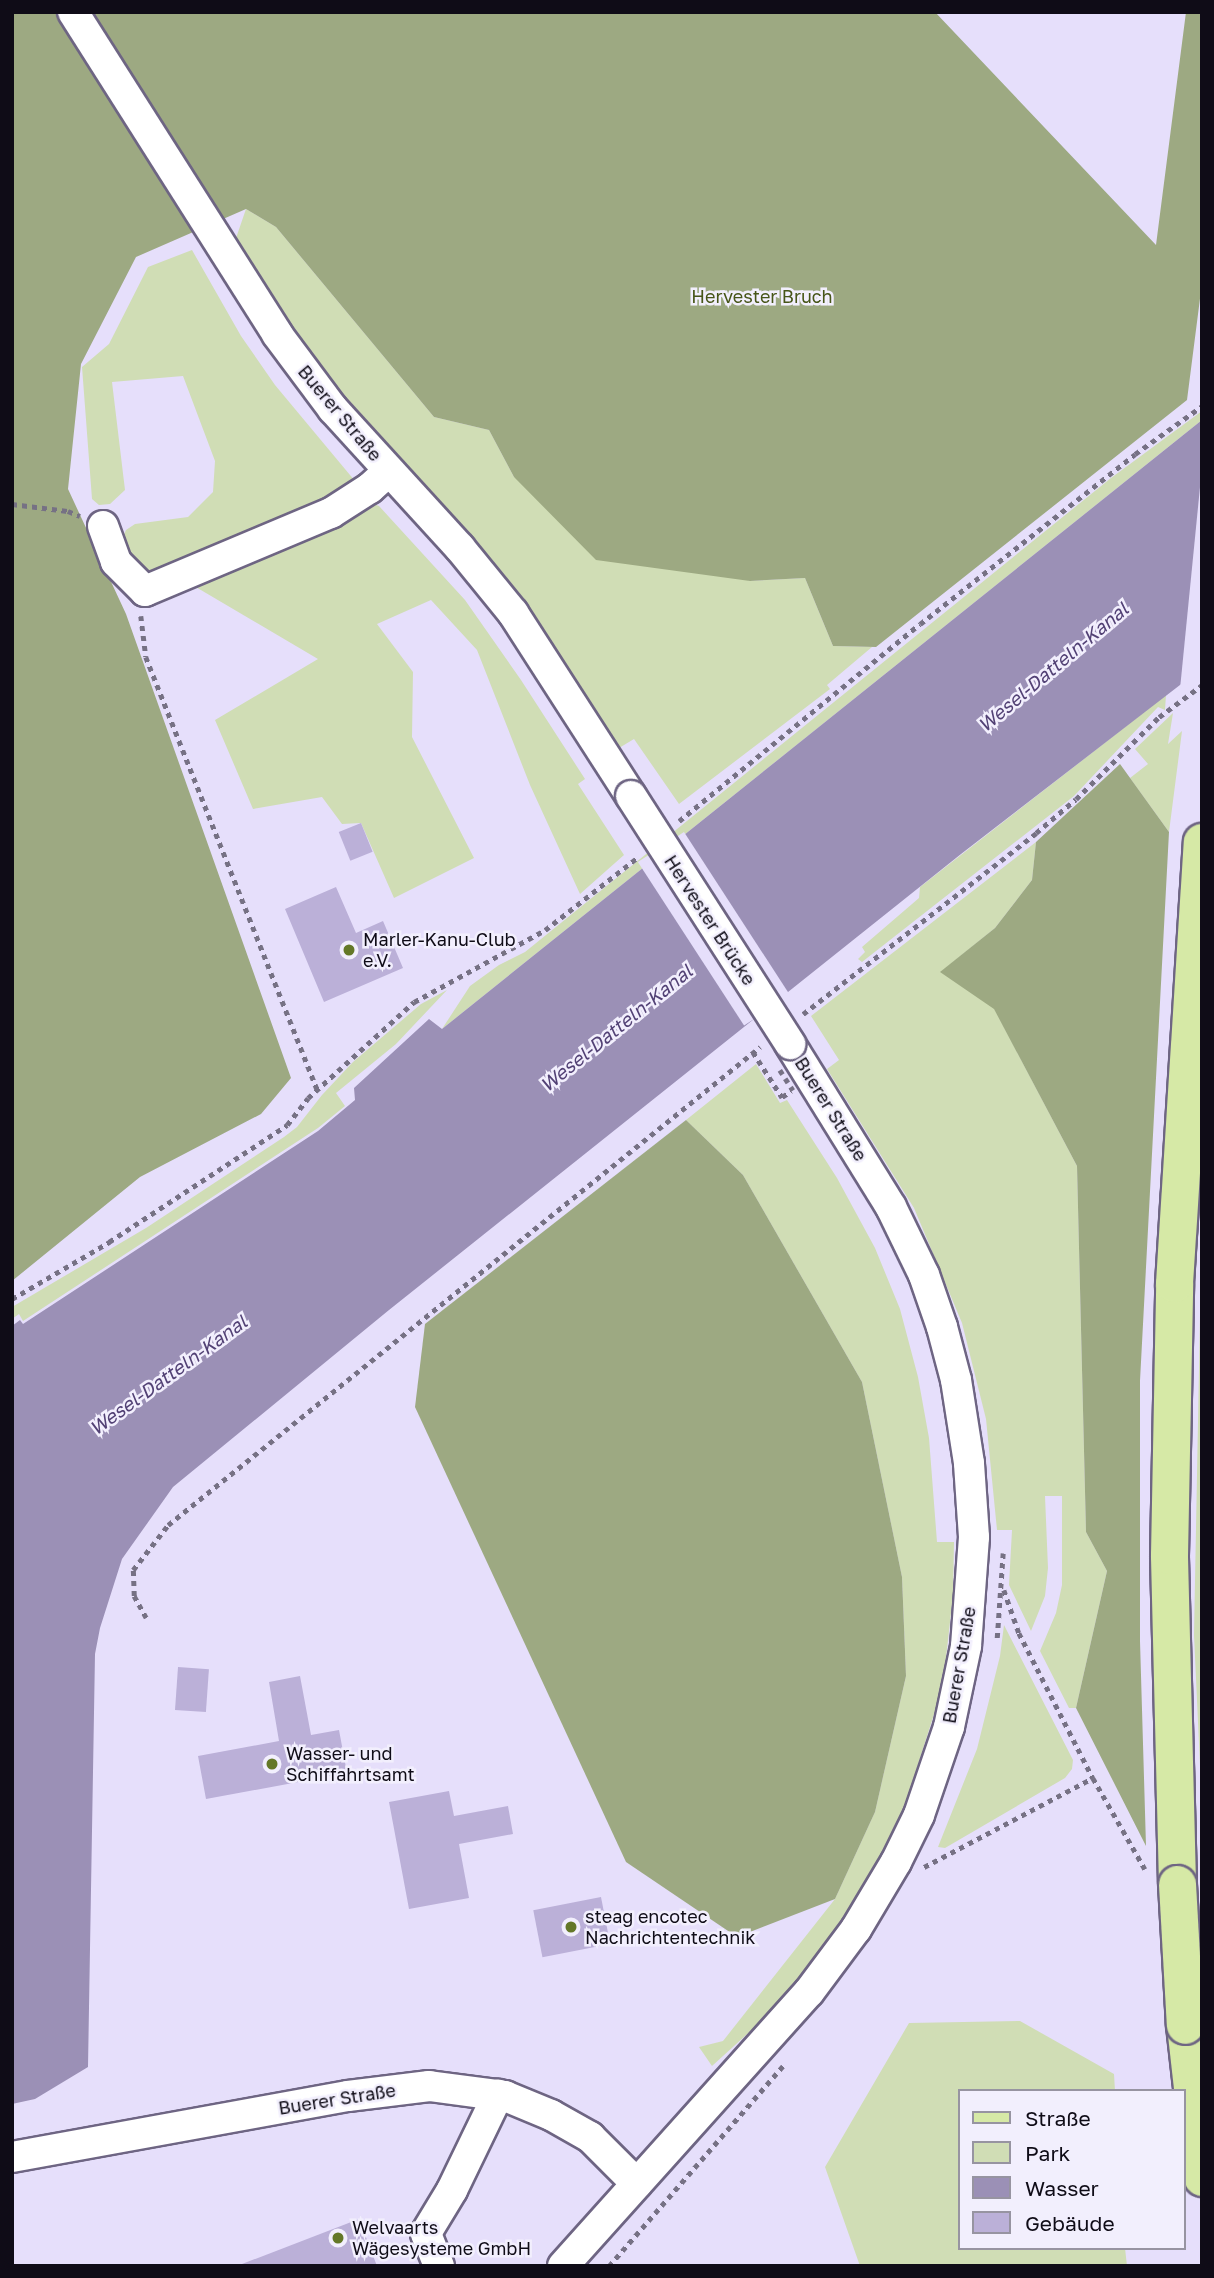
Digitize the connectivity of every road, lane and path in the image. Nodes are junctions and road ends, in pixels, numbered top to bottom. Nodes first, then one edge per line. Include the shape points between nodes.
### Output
1 (73, 12) edge
2 (1202, 406) edge
3 (389, 471) junction
4 (12, 504) edge
5 (103, 526) joint
6 (145, 590) junction
7 (1202, 685) edge
8 (631, 796) joint
9 (675, 825) dead end
10 (1202, 842) edge
11 (647, 849) dead end
12 (784, 1036) junction
13 (753, 1052) junction
14 (318, 1088) junction
15 (798, 1100) dead end
16 (12, 1299) edge
17 (974, 1537) junction
18 (146, 1618) dead end
19 (923, 1868) dead end
20 (498, 2095) junction
21 (12, 2157) edge
22 (1202, 2177) edge
23 (637, 2184) junction
24 (439, 2266) edge
25 (563, 2266) edge

1 - 3 street, Buerer Straße via 253,299 319,391
2 - 9 path via 920,624
3 - 6 street via 331,513
3 - 8 street, Buerer Straße via 513,613
4 - 5 path via 68,512
5 - 6 street via 116,562
6 - 14 path via 141,612 146,657
7 - 12 path via 1159,717 1036,833
8 - 12 street, Hervester Brücke, bridge
10 - 22 main road, bridge via 1174,1283 1170,1555 1177,1884 1185,2025
11 - 14 path via 545,930 421,996
12 - 13 path
12 - 17 street, Buerer Straße via 891,1207 923,1275 956,1380
13 - 15 path via 782,1097 793,1090
13 - 18 path via 168,1525 133,1570 134,1596
14 - 16 path via 279,1131
17 - 19 path via 1003,1537 1002,1584 1009,1609 1093,1778
17 - 23 street, Buerer Straße via 966,1646 955,1701 928,1790 896,1862 856,1929 809,1992
20 - 21 street, Buerer Straße via 429,2086 387,2089
20 - 23 street, Buerer Straße via 551,2115 590,2137
20 - 24 street via 426,2233
23 - 25 street, Buerer Straße

